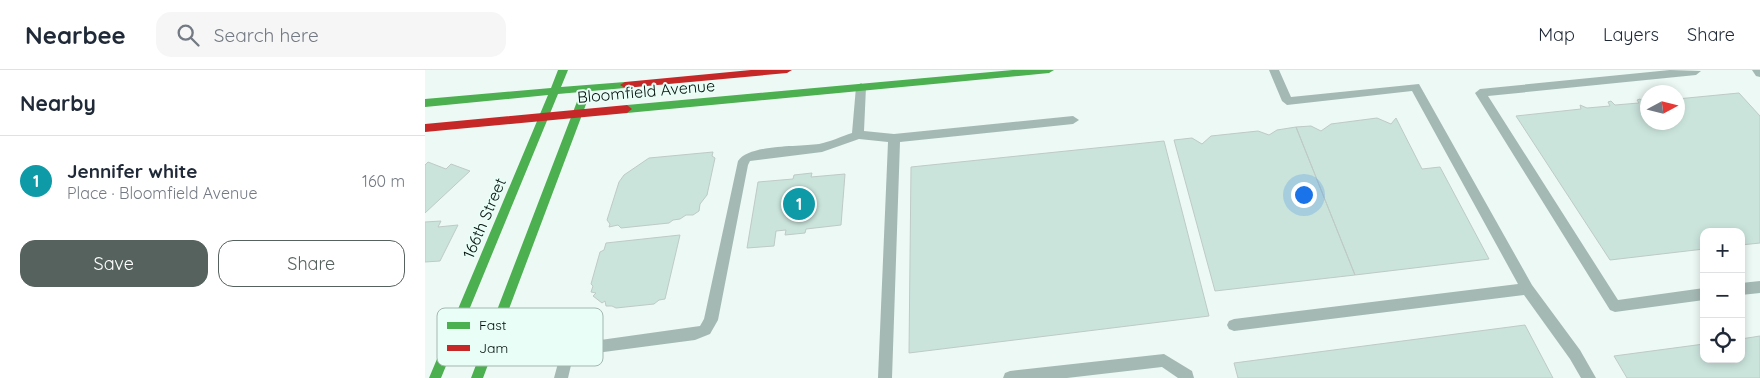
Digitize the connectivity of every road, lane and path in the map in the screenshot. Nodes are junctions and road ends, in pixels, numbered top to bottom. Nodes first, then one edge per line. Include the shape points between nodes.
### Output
1 (563, 70) edge
2 (787, 70) edge
3 (1049, 70) edge
4 (1274, 70) edge
5 (1695, 70) edge
6 (1606, 75) edge
7 (589, 84) junction
8 (861, 88) junction
9 (554, 91) junction
10 (425, 103) edge
11 (577, 114) junction
12 (543, 118) junction
13 (1073, 120) dead end
14 (425, 128) edge
15 (858, 134) junction
16 (894, 138) junction
17 (1760, 287) edge
18 (1527, 289) junction
19 (1745, 289) edge
20 (1700, 295) edge
21 (464, 308) edge
22 (504, 308) edge
23 (1234, 325) dead end
24 (603, 346) edge
25 (440, 366) edge
26 (482, 366) edge
27 (435, 378) edge
28 (477, 378) edge
29 (885, 378) edge
30 (1010, 378) edge
31 (1187, 378) edge
32 (1589, 378) edge

1 - 9 main road, 166th Street
2 - 7 main road, Bloomfield Avenue
3 - 8 main road, Bloomfield Avenue
4 - 18 lane via 1287,101 1415,87
5 - 6 lane
6 - 20 lane via 1479,93 1615,306
7 - 9 main road, Bloomfield Avenue
7 - 11 main road
8 - 11 main road, Bloomfield Avenue
8 - 15 lane
9 - 10 main road, Bloomfield Avenue
9 - 12 main road, 166th Street
11 - 12 main road, Bloomfield Avenue
11 - 22 main road
12 - 14 main road, Bloomfield Avenue
12 - 21 main road, 166th Street
13 - 16 lane
15 - 16 lane
15 - 24 lane via 822,148 746,158 742,164 711,320 705,330
16 - 29 lane
17 - 19 lane
18 - 23 lane
18 - 32 lane via 1538,309 1579,358
25 - 27 main road, 166th Street
26 - 28 main road
30 - 31 lane via 1164,360

